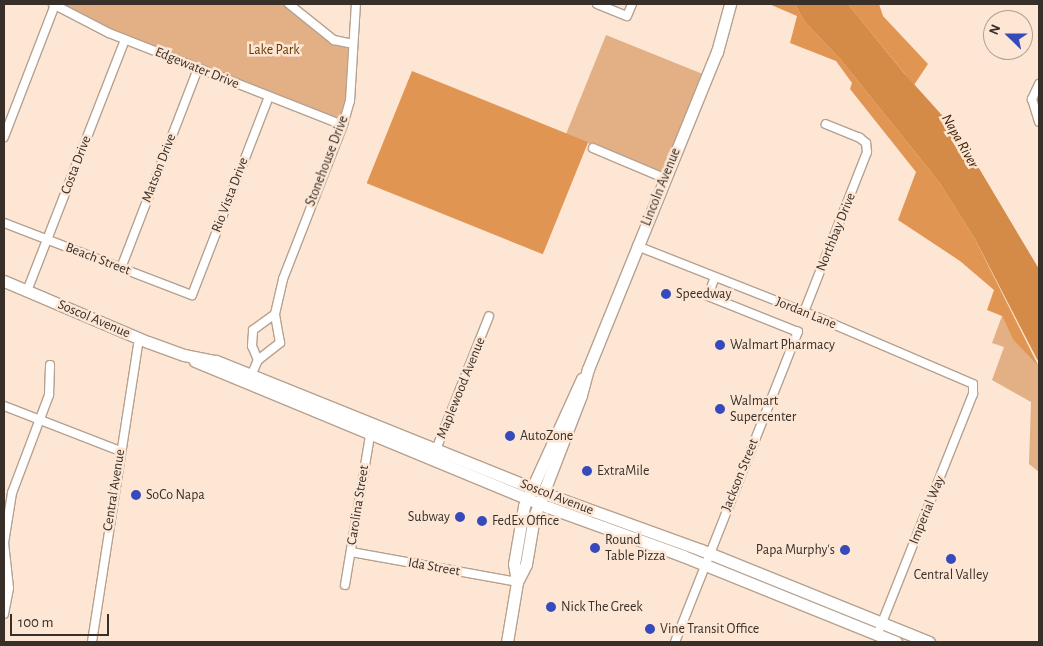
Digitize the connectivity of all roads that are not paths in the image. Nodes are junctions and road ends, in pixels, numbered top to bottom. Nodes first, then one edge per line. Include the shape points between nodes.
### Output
1 (54, 4) edge
2 (289, 4) edge
3 (356, 4) edge
4 (597, 4) edge
5 (632, 4) edge
6 (730, 4) edge
7 (125, 39) junction
8 (353, 44) junction
9 (198, 68) junction
10 (1039, 84) edge
11 (269, 96) junction
12 (1039, 122) edge
13 (826, 124) dead end
14 (344, 125) junction
15 (4, 137) edge
16 (593, 148) dead end
17 (664, 178) junction
18 (4, 223) edge
19 (47, 239) junction
20 (637, 246) junction
21 (121, 268) junction
22 (715, 277) junction
23 (4, 281) edge
24 (27, 291) junction
25 (192, 295) joint
26 (804, 312) junction
27 (275, 314) junction
28 (489, 316) dead end
29 (140, 338) junction
30 (258, 360) junction
31 (50, 365) dead end
32 (588, 369) junction
33 (249, 380) junction
34 (973, 384) joint
35 (4, 406) edge
36 (40, 420) junction
37 (371, 430) junction
38 (120, 451) junction
39 (434, 455) junction
40 (529, 493) junction
41 (541, 498) junction
42 (351, 552) junction
43 (709, 553) junction
44 (704, 565) junction
45 (517, 582) junction
46 (345, 585) dead end
47 (4, 614) edge
48 (881, 623) junction
49 (877, 634) junction
50 (92, 642) edge
51 (507, 642) edge
52 (675, 642) edge
53 (896, 642) edge
54 (929, 642) edge

1 - 7 street, Edgewater Drive
1 - 15 street
2 - 8 street via 334,40
3 - 8 street, Stonehouse Drive
4 - 5 street via 627,16
6 - 17 main road, Lincoln Avenue via 717,52
7 - 9 street, Edgewater Drive
7 - 19 street, Costa Drive
8 - 14 street, Stonehouse Drive via 350,101
9 - 11 street, Edgewater Drive
9 - 21 street, Matson Drive
10 - 12 street via 1032,99
11 - 14 street, Edgewater Drive
11 - 25 street, Rio Vista Drive
13 - 26 street, Northbay Drive via 860,138 866,143 868,152
14 - 27 street, Stonehouse Drive via 293,250
16 - 17 street
17 - 20 main road, Lincoln Avenue
18 - 19 street, Beach Street
19 - 21 street, Beach Street
19 - 24 street, Costa Drive
20 - 22 street, Jordan Lane
20 - 32 main road, Lincoln Avenue
21 - 25 street, Beach Street
22 - 26 street, Jordan Lane
22 - 43 street, Jackson Street via 708,296 798,332
23 - 24 main road, Soscol Avenue
24 - 29 main road, Soscol Avenue
26 - 34 street, Jordan Lane
27 - 30 street, Stonehouse Drive via 280,343
27 - 30 street via 253,330 252,346
28 - 39 street, Maplewood Avenue
29 - 33 main road, Soscol Avenue via 184,355 216,361
29 - 38 street, Central Avenue
30 - 33 street, Stonehouse Drive
31 - 36 street via 49,395
32 - 40 main road, Lincoln Avenue
32 - 41 main road, Lincoln Avenue
33 - 37 main road, Soscol Avenue
34 - 48 street, Imperial Way via 973,394
35 - 36 street
36 - 38 street
36 - 47 street via 12,494 4,543 9,588
37 - 39 main road, Soscol Avenue
37 - 42 street, Carolina Street
38 - 50 street, Central Avenue
39 - 40 main road, Soscol Avenue
40 - 41 main road, Soscol Avenue
40 - 45 main road, Lincoln Avenue via 514,564
41 - 43 main road, Soscol Avenue
41 - 44 main road, Soscol Avenue
41 - 45 main road, Lincoln Avenue via 526,564
42 - 45 street, Ida Street
42 - 46 street, Carolina Street
43 - 44 street, Jackson Street
43 - 48 main road, Soscol Avenue
44 - 49 main road, Soscol Avenue
44 - 52 street, Jackson Street
45 - 51 main road, Lincoln Avenue
48 - 49 street, Imperial Way
48 - 54 main road, Soscol Avenue
49 - 53 main road, Soscol Avenue

